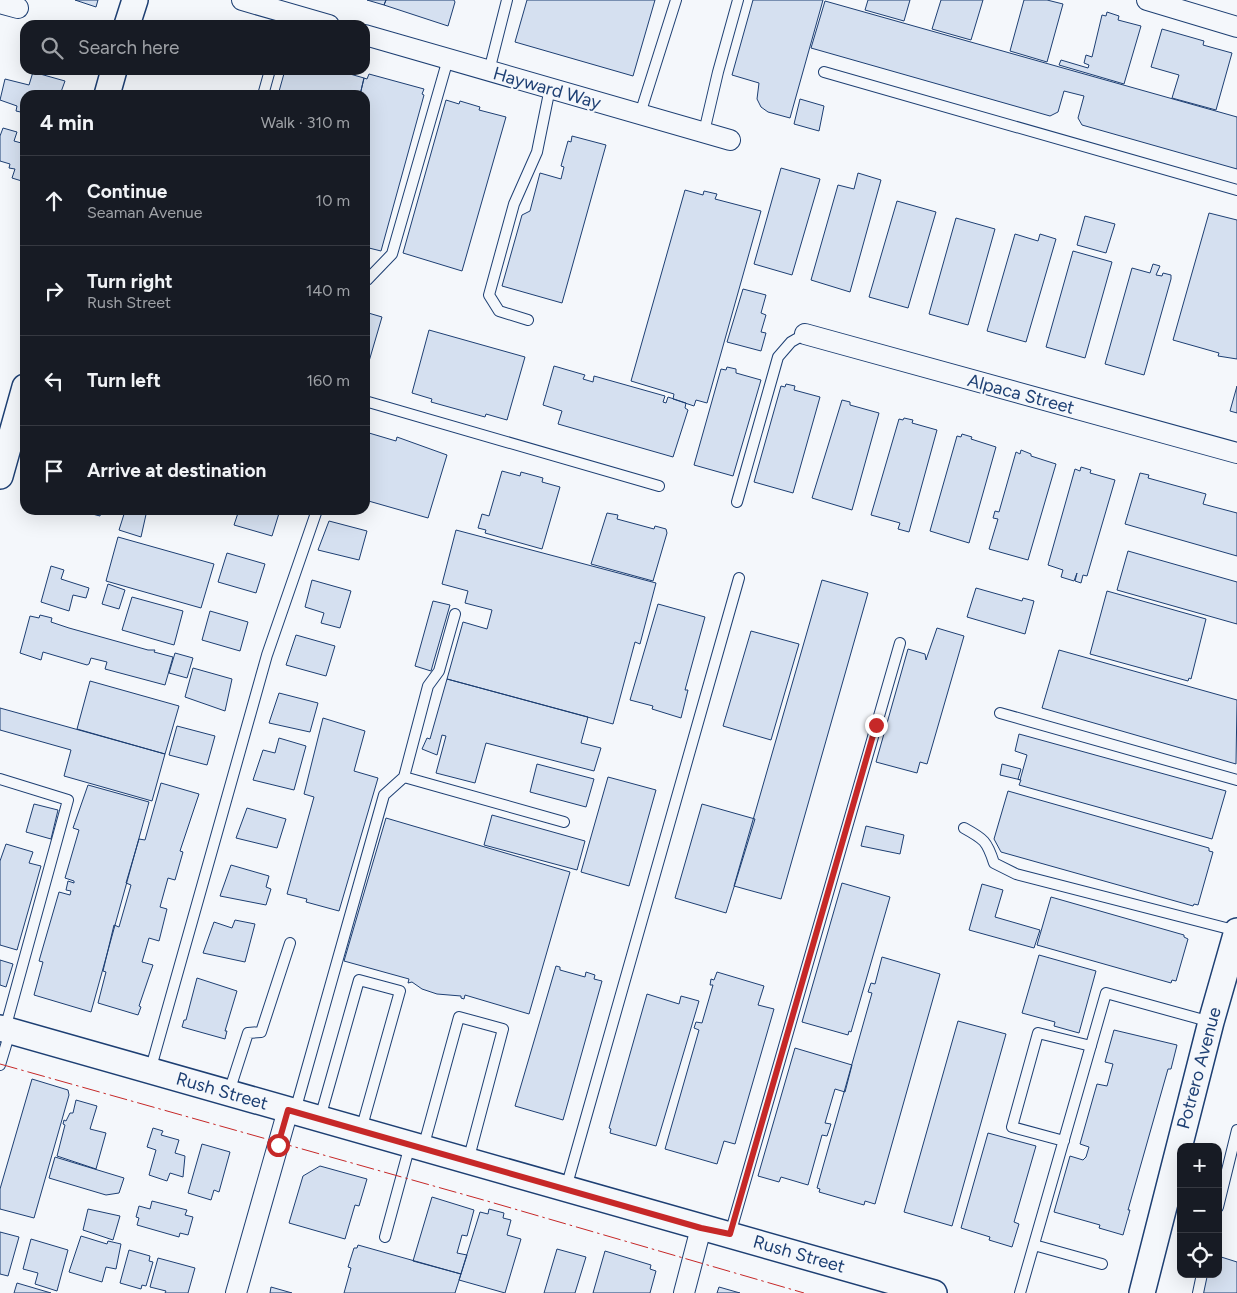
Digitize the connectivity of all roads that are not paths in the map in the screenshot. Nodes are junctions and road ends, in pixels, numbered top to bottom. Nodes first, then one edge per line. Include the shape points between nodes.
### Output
1 (135, 0) edge
2 (242, 0) edge
3 (507, 0) edge
4 (676, 0) edge
5 (738, 0) edge
6 (1147, 0) edge
7 (284, 19) edge
8 (129, 20) edge
9 (1237, 27) edge
10 (370, 36) edge
11 (448, 59) junction
12 (488, 71) junction
13 (824, 72) dead end
14 (113, 75) edge
15 (269, 75) edge
16 (550, 88) junction
17 (108, 90) edge
18 (264, 90) edge
19 (640, 114) junction
20 (704, 132) junction
21 (730, 140) dead end
22 (1237, 190) edge
23 (370, 277) edge
24 (528, 320) dead end
25 (804, 334) joint
26 (370, 402) edge
27 (20, 405) edge
28 (1237, 453) edge
29 (0, 476) edge
30 (659, 486) dead end
31 (737, 502) dead end
32 (315, 515) edge
33 (739, 578) dead end
34 (455, 614) dead end
35 (900, 643) dead end
36 (1000, 713) dead end
37 (404, 777) junction
38 (0, 779) edge
39 (1237, 780) edge
40 (564, 822) dead end
41 (964, 828) dead end
42 (1237, 931) edge
43 (290, 943) dead end
44 (1232, 970) edge
45 (1210, 1022) junction
46 (5, 1029) edge
47 (1091, 1046) junction
48 (0, 1065) edge
49 (150, 1071) junction
50 (228, 1093) junction
51 (291, 1111) junction
52 (320, 1119) junction
53 (1237, 1130) edge
54 (361, 1131) junction
55 (1064, 1141) junction
56 (417, 1146) junction
57 (468, 1161) junction
58 (566, 1188) junction
59 (1222, 1192) edge
60 (701, 1228) junction
61 (730, 1234) junction
62 (385, 1237) dead end
63 (1034, 1245) junction
64 (1102, 1264) dead end
65 (1201, 1278) edge
66 (236, 1293) edge
67 (684, 1293) edge
68 (934, 1293) edge
69 (1020, 1293) edge
70 (1142, 1293) edge
71 (1198, 1293) edge

1 - 8 street
2 - 7 street
3 - 12 lane
4 - 19 lane
5 - 20 lane
6 - 9 street
10 - 11 street, Hayward Way
11 - 12 street, Hayward Way
11 - 23 lane via 392,254
12 - 16 street, Hayward Way
13 - 22 lane
14 - 17 street
15 - 18 lane
16 - 19 street, Hayward Way
16 - 24 lane via 537,152 514,204 490,295 499,311
19 - 20 street, Hayward Way
20 - 21 street, Hayward Way
25 - 28 street, Alpaca Street
25 - 31 lane via 791,342 778,357
26 - 30 lane
27 - 29 street
32 - 49 lane via 267,655
33 - 58 lane
34 - 37 lane via 439,671 428,686
35 - 61 lane
36 - 39 lane
37 - 40 lane
37 - 51 lane via 384,796
38 - 46 lane via 68,800
41 - 42 lane via 989,845 994,863 1016,874
42 - 44 street, Potrero Avenue
43 - 50 lane via 262,1032 248,1034
44 - 45 street, Potrero Avenue
45 - 47 lane via 1106,993
45 - 70 street, Potrero Avenue
46 - 48 lane
46 - 49 street, Rush Street
47 - 55 lane
47 - 55 lane via 1038,1033 1012,1127
49 - 50 street, Rush Street
50 - 51 street, Rush Street
51 - 52 street, Rush Street
51 - 66 street
52 - 54 street, Rush Street
52 - 54 lane via 359,980 400,991
53 - 59 lane
54 - 56 street, Rush Street
55 - 63 lane
56 - 57 street, Rush Street
56 - 57 lane via 459,1017 503,1029
56 - 62 lane
57 - 58 street, Rush Street
58 - 60 street, Rush Street
60 - 61 street, Rush Street
60 - 67 street
61 - 68 street, Rush Street
63 - 64 lane
63 - 69 lane
65 - 71 lane

